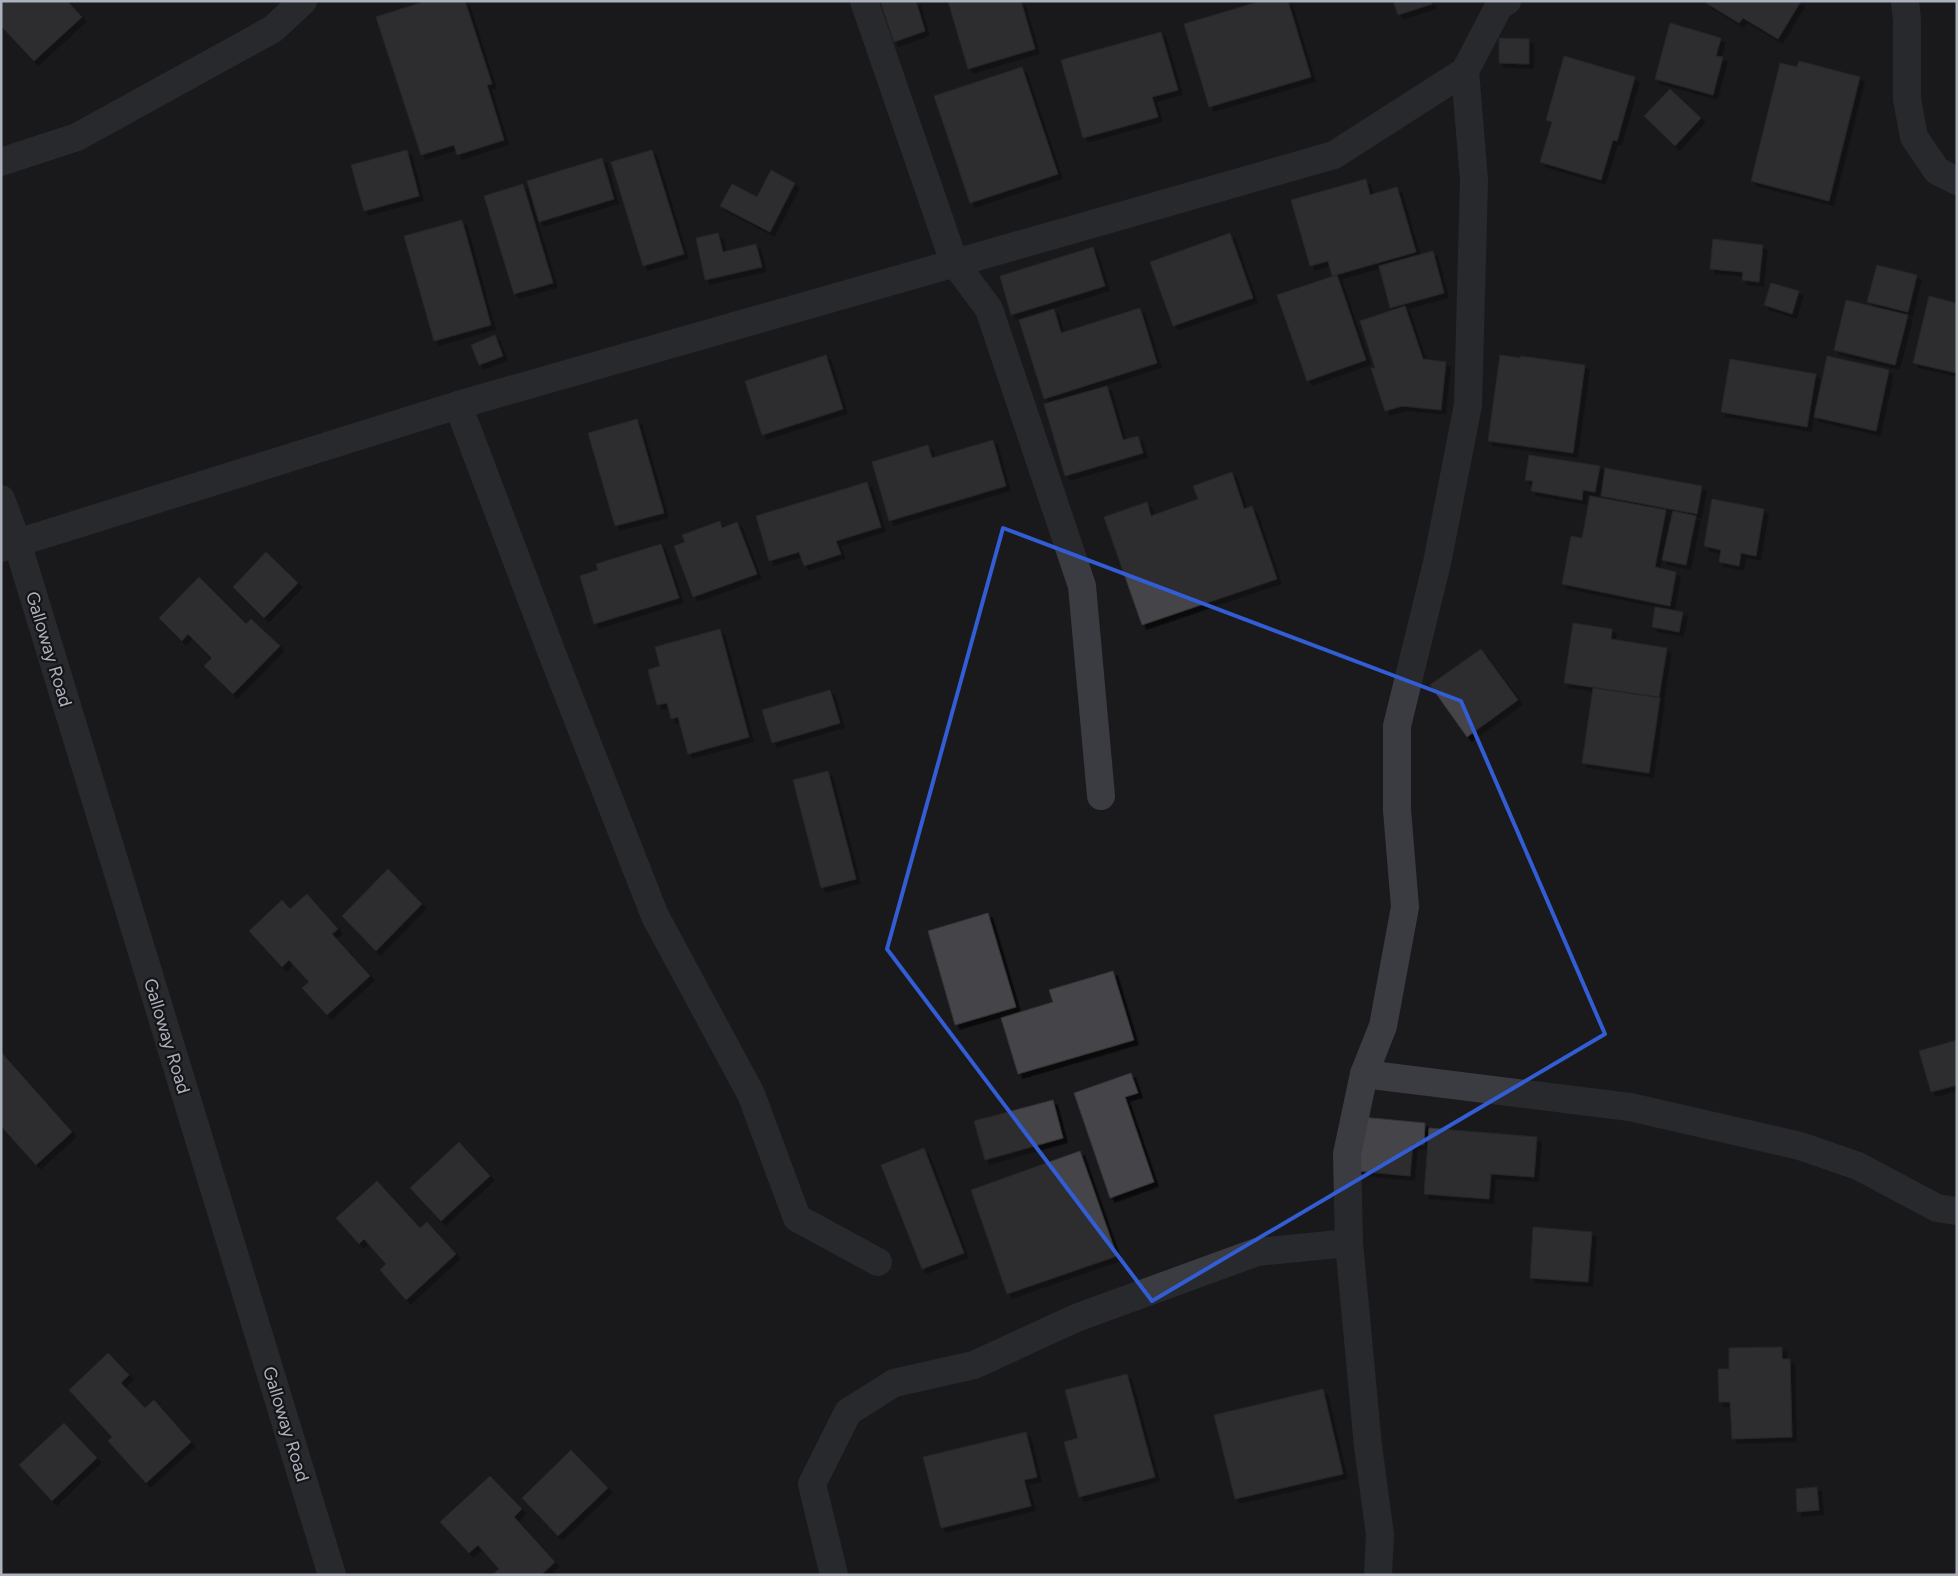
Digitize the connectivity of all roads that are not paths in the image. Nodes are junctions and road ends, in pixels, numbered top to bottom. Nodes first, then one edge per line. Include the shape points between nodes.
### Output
1 (303, 1) edge
2 (864, 1) edge
3 (1507, 1) edge
4 (1905, 1) edge
5 (1465, 72) junction
6 (1, 162) edge
7 (1957, 182) edge
8 (954, 262) junction
9 (458, 405) junction
10 (1, 499) edge
11 (9, 545) edge
12 (1101, 796) dead end
13 (1364, 1074) junction
14 (1957, 1211) edge
15 (1349, 1242) junction
16 (878, 1262) dead end
17 (332, 1575) edge
18 (834, 1575) edge
19 (1378, 1575) edge

1 - 6 street via 273,29 77,137
2 - 8 street
3 - 5 street via 1499,6
4 - 7 street via 1906,99 1914,137 1937,171
5 - 8 street via 1334,155
5 - 13 street via 1474,180 1468,405 1437,563 1397,726 1397,810 1405,907 1383,1026
8 - 9 street
8 - 12 street via 989,310 1082,586
9 - 11 street
9 - 16 street via 654,916 751,1094 797,1218
10 - 11 street, Galloway Road
11 - 17 street, Galloway Road
13 - 14 street via 1630,1107 1790,1144 1858,1166 1938,1208
13 - 15 street via 1347,1154
15 - 18 street via 1256,1252 1076,1318 974,1365 894,1382 848,1412 812,1484
15 - 19 street via 1368,1446 1380,1535

